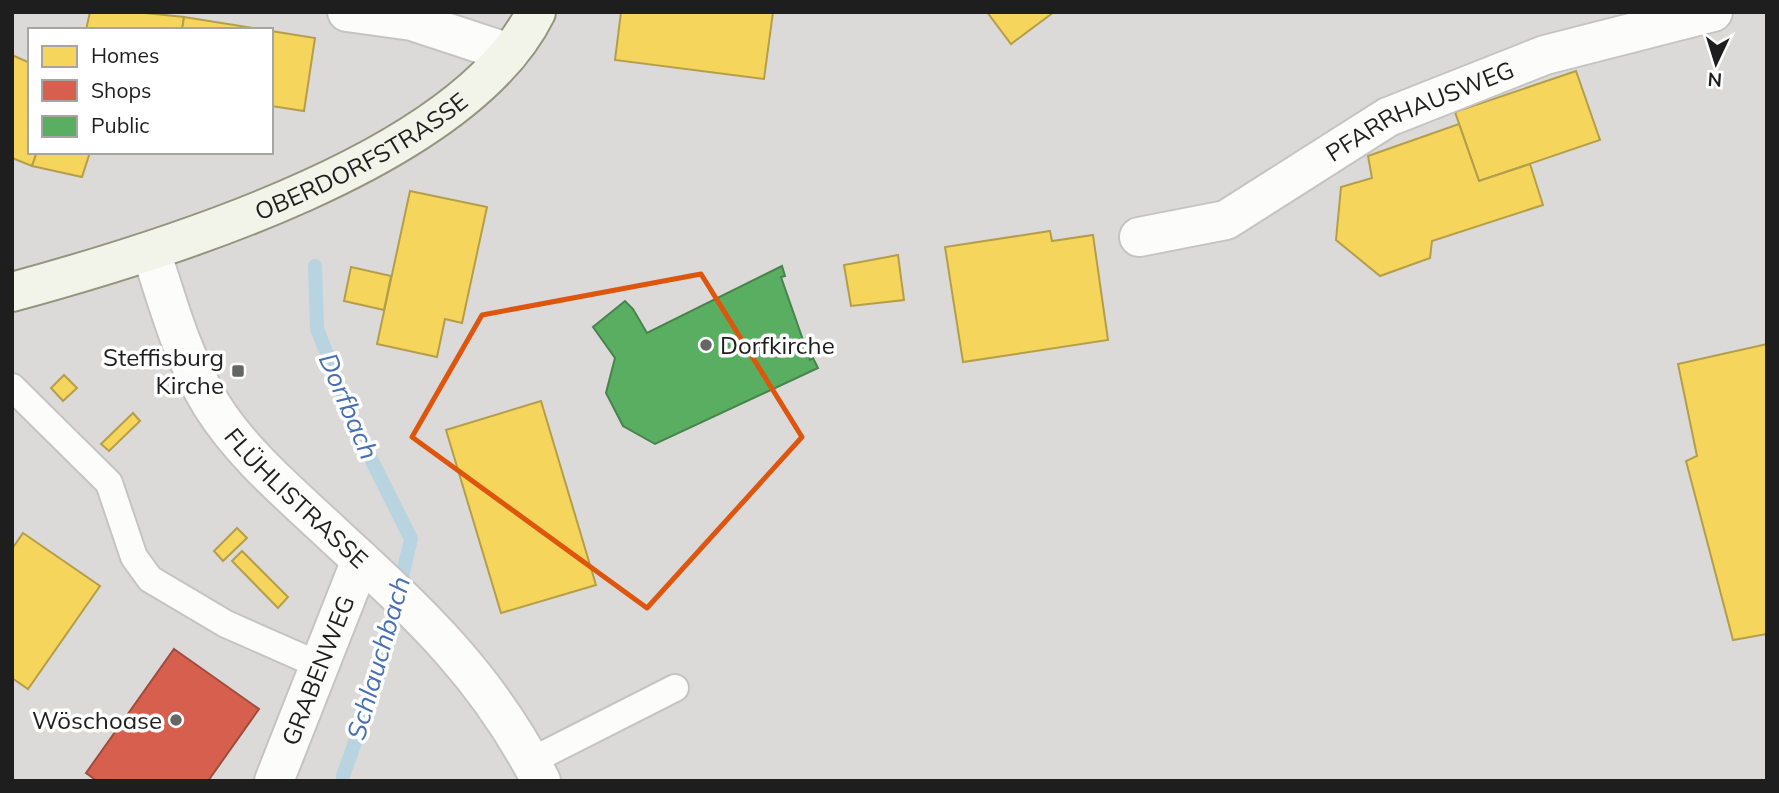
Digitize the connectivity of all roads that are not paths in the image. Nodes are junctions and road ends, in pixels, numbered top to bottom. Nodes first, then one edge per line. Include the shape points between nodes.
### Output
1 (346, 12) edge
2 (536, 12) edge
3 (1713, 12) edge
4 (509, 53) junction
5 (1139, 237) dead end
6 (151, 251) junction
7 (12, 292) edge
8 (12, 387) edge
9 (370, 568) junction
10 (319, 665) junction
11 (675, 688) dead end
12 (536, 771) edge
13 (274, 781) edge

1 - 4 street via 412,21
2 - 4 main road, OBERDORFSTRASSE
3 - 5 street, PFARRHAUSWEG via 1533,59 1388,117 1226,220
4 - 6 main road, OBERDORFSTRASSE via 471,91 379,154 279,202
6 - 7 main road, OBERDORFSTRASSE
6 - 9 street, FLÜHLISTRASSE via 177,333 212,405 261,466
8 - 10 lane via 108,483 134,557 150,579 237,630
9 - 10 street, GRABENWEG
9 - 12 street, FLÜHLISTRASSE via 467,664 502,711
10 - 13 street, GRABENWEG
11 - 12 lane

